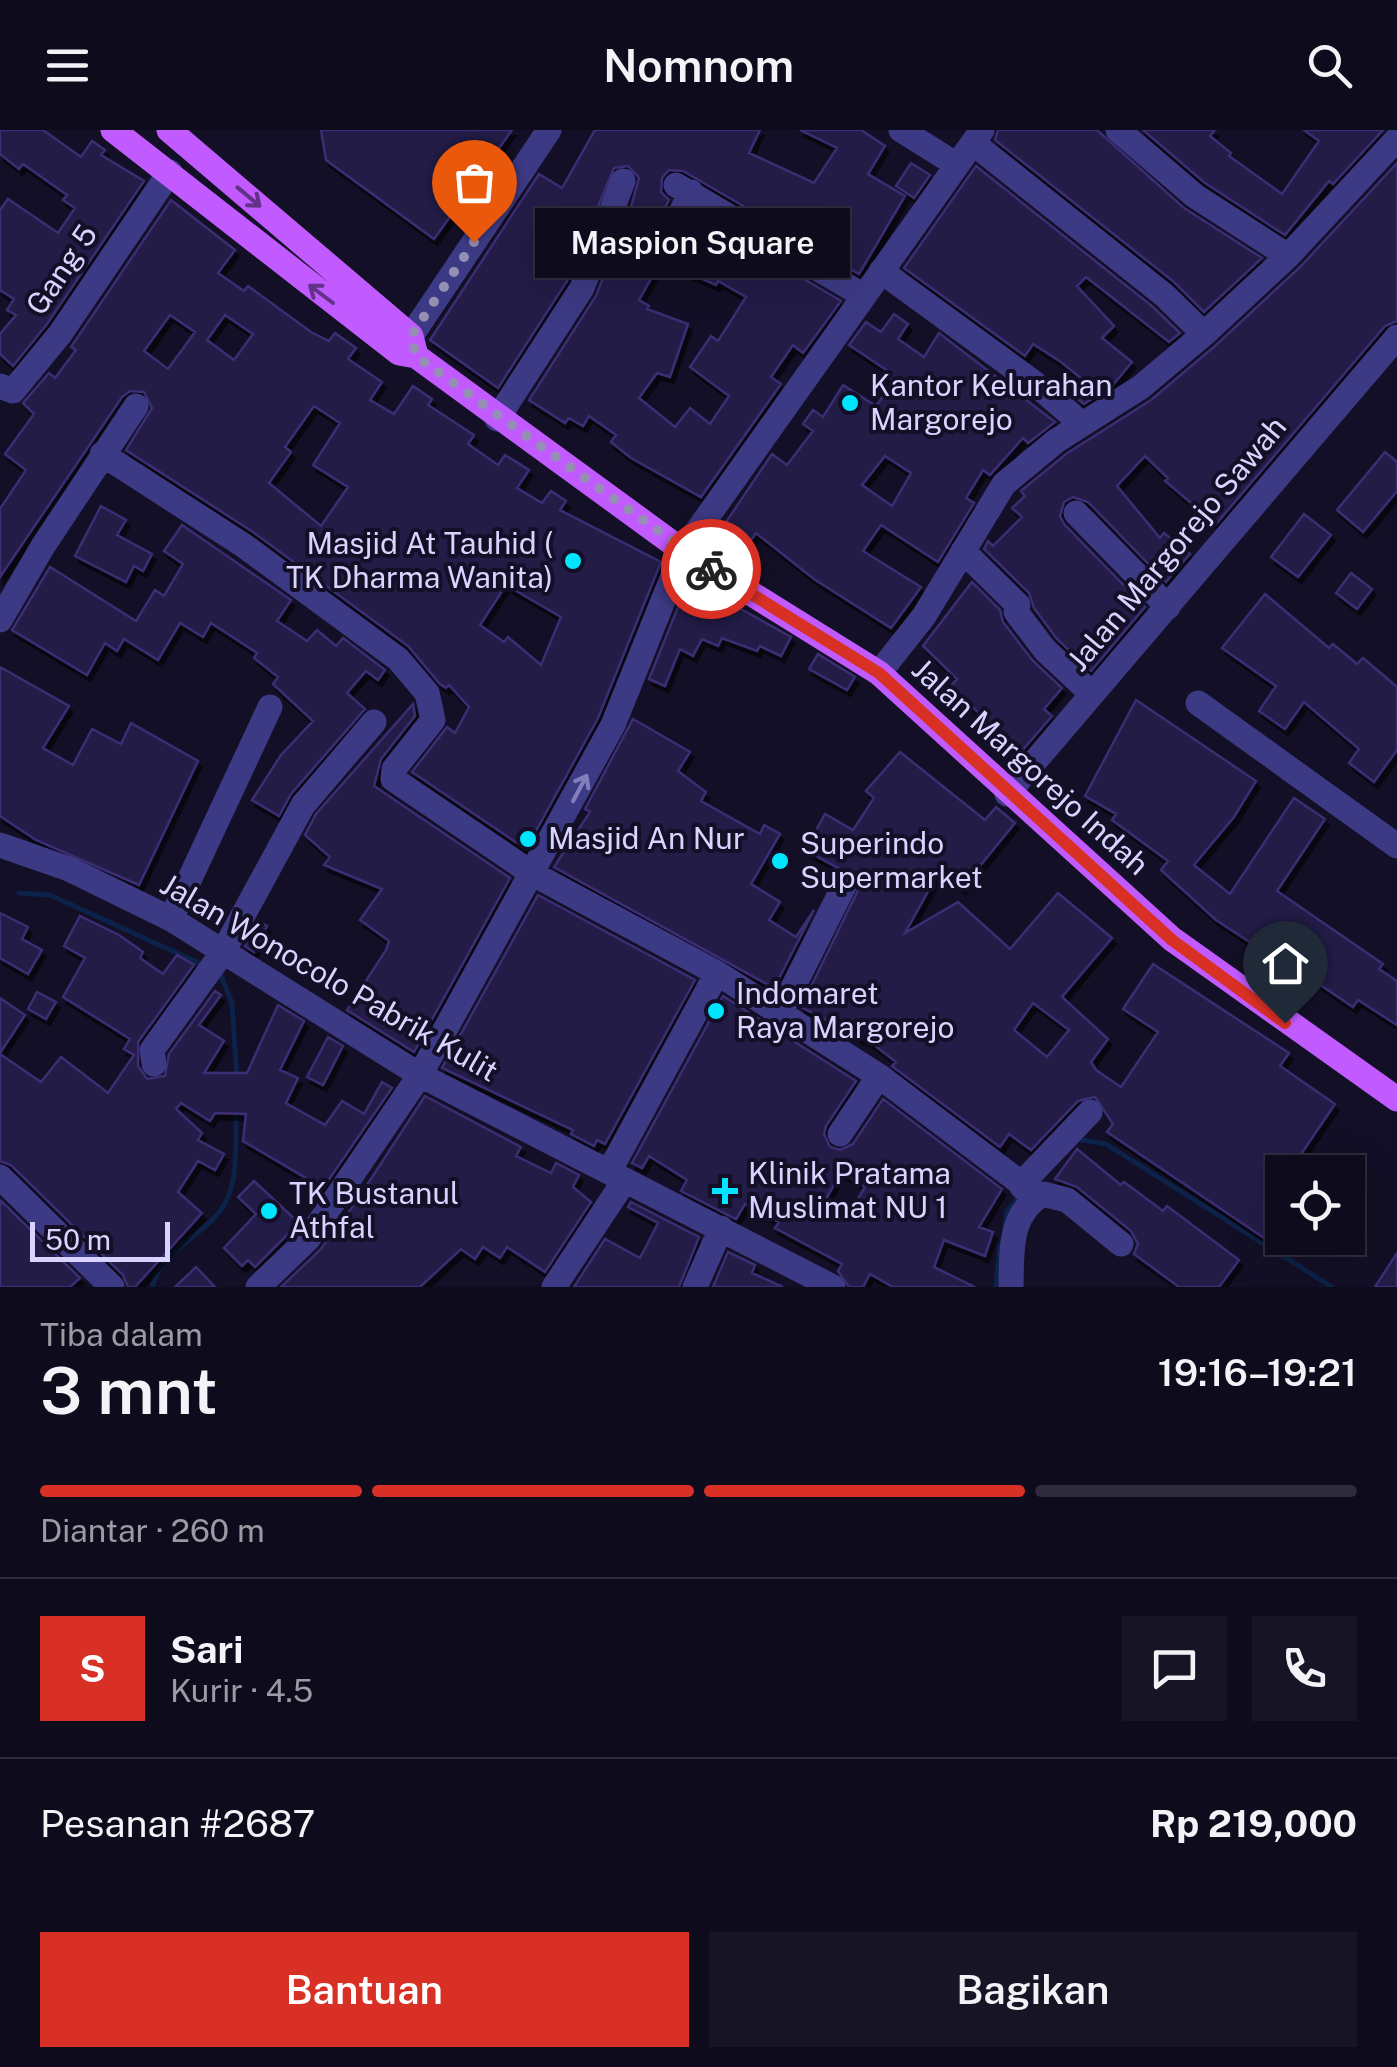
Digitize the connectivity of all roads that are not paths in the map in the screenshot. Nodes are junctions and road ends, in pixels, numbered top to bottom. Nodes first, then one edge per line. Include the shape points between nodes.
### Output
1 (114, 130) edge
2 (169, 130) edge
3 (549, 130) edge
4 (900, 130) edge
5 (1118, 130) edge
6 (977, 136) edge
7 (1397, 139) edge
8 (957, 165) junction
9 (170, 172) junction
10 (623, 181) dead end
11 (609, 215) junction
12 (1288, 256) junction
13 (882, 271) junction
14 (864, 296) junction
15 (1204, 334) junction
16 (1397, 336) edge
17 (413, 346) junction
18 (0, 386) edge
19 (136, 406) dead end
20 (497, 419) junction
21 (1082, 424) junction
22 (102, 454) junction
23 (1076, 513) dead end
24 (682, 552) junction
25 (963, 552) junction
26 (1168, 607) junction
27 (0, 620) edge
28 (879, 673) junction
29 (1092, 694) junction
30 (1198, 703) dead end
31 (270, 707) dead end
32 (374, 722) dead end
33 (1008, 794) junction
34 (0, 844) edge
35 (1397, 846) edge
36 (533, 874) junction
37 (845, 884) dead end
38 (171, 919) junction
39 (214, 964) junction
40 (717, 973) junction
41 (780, 1013) junction
42 (154, 1064) dead end
43 (420, 1075) junction
44 (879, 1076) junction
45 (1397, 1099) edge
46 (1090, 1112) dead end
47 (840, 1134) dead end
48 (618, 1175) junction
49 (0, 1177) edge
50 (1028, 1191) junction
51 (721, 1228) junction
52 (1121, 1244) dead end
53 (264, 1286) edge
54 (112, 1287) edge
55 (554, 1287) edge
56 (695, 1287) edge
57 (833, 1287) edge
58 (1012, 1287) edge

1 - 9 main road, Jalan Margorejo Indah
2 -> 17 main road, Jalan Margorejo Indah
3 - 17 street
4 - 8 street
5 - 12 street via 1194,196
6 - 8 street
6 - 15 street
7 - 12 street
8 - 13 street
17 -> 9 main road, Jalan Margorejo Indah via 398,352
9 - 18 street, Gang 5 via 60,334 13,390
10 - 11 street
11 - 14 street via 668,240 683,189
11 - 20 street via 575,301
12 - 15 street
13 - 14 street
13 - 21 street
14 - 24 street
15 - 21 street via 1141,387
16 - 26 street, Jalan Margorejo Sawah
17 - 20 main road, Jalan Margorejo Indah
19 - 22 street
20 - 24 main road, Jalan Margorejo Indah
21 - 25 street via 1004,484
22 - 27 street
22 - 36 street via 398,659 427,693 433,720 393,778
23 - 26 street
24 - 28 main road, Jalan Margorejo Indah
36 -> 24 street via 613,725
25 - 28 street
25 - 29 street via 1017,608 1045,650
26 - 29 street, Jalan Margorejo Sawah
28 - 33 main road, Jalan Margorejo Indah
29 - 33 street, Jalan Margorejo Sawah
30 - 35 street
31 - 38 street
32 - 39 street via 303,805
33 - 45 main road, Jalan Margorejo Indah via 1172,940
34 - 38 street, Jalan Wonocolo Pabrik Kulit via 70,869
36 - 40 street
36 - 43 street
37 - 41 street
38 - 39 street, Jalan Wonocolo Pabrik Kulit
39 - 42 street via 156,1044
39 - 43 street, Jalan Wonocolo Pabrik Kulit
40 - 41 street
40 - 48 street
41 - 44 street
43 - 48 street, Jalan Wonocolo Pabrik Kulit
43 - 53 street via 308,1239
44 - 47 street
44 - 50 street
46 - 50 street
48 - 51 street, Jalan Wonocolo Pabrik Kulit
48 - 55 street
49 - 54 street
50 - 52 street via 1058,1194
50 - 58 street via 1013,1234
51 - 56 street
51 - 57 street, Jalan Wonocolo Pabrik Kulit

